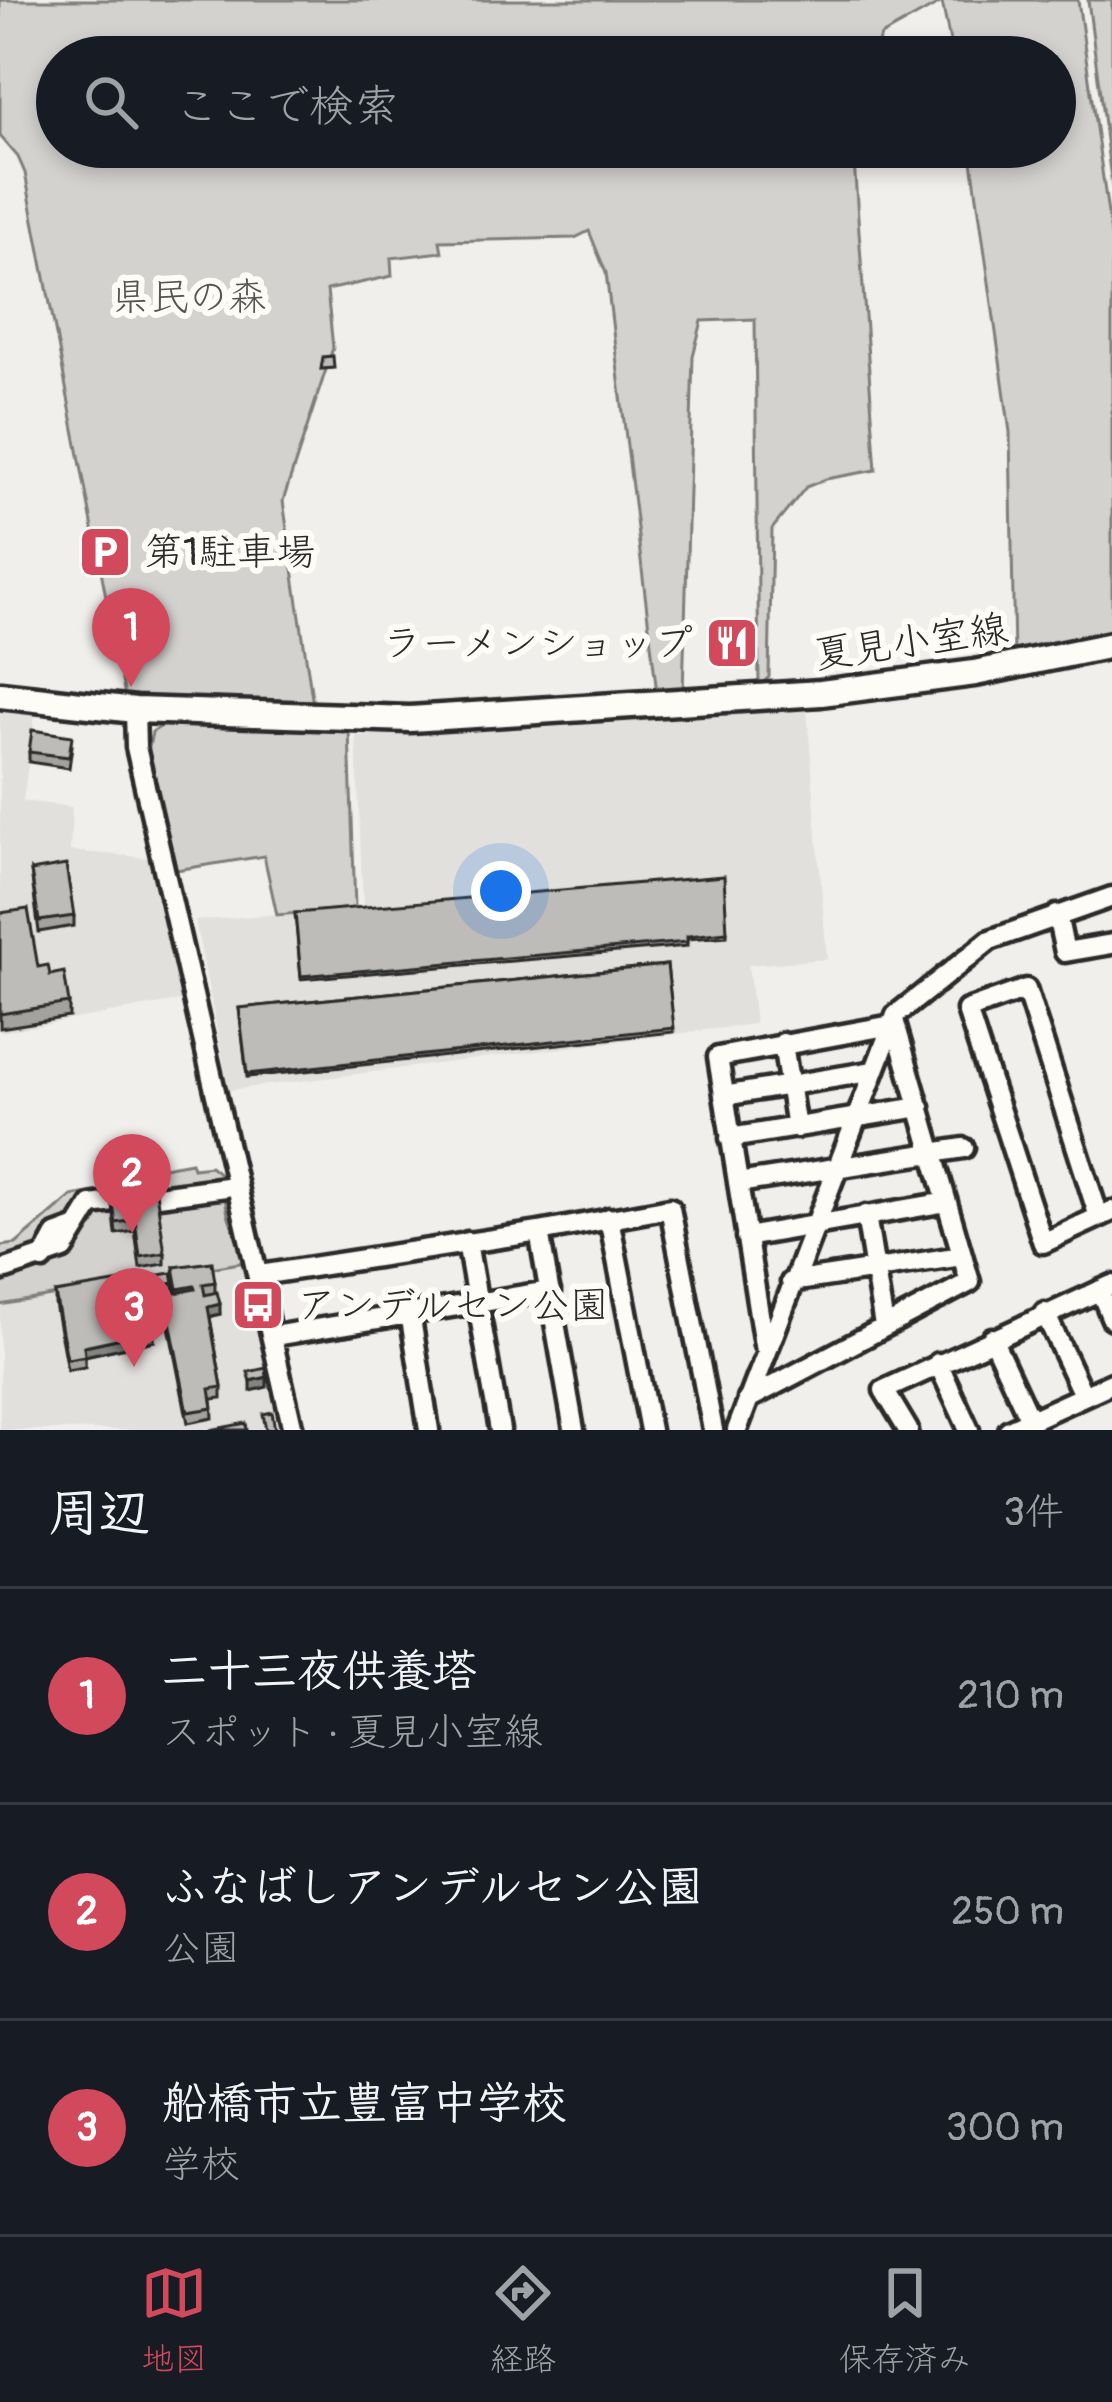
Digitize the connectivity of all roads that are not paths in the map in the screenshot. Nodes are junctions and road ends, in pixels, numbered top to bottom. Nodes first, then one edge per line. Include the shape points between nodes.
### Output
1 (1112, 645) edge
2 (0, 695) edge
3 (135, 710) junction
4 (1112, 897) edge
5 (1058, 915) junction
6 (1112, 944) edge
7 (893, 1022) junction
8 (783, 1043) junction
9 (874, 1071) junction
10 (789, 1085) junction
11 (724, 1096) junction
12 (920, 1107) junction
13 (855, 1118) junction
14 (796, 1128) junction
15 (730, 1138) junction
16 (964, 1148) dead end
17 (933, 1153) junction
18 (835, 1170) junction
19 (738, 1184) junction
20 (226, 1187) dead end
21 (947, 1202) junction
22 (1106, 1214) edge
23 (866, 1215) junction
24 (609, 1218) junction
25 (814, 1224) junction
26 (539, 1232) junction
27 (746, 1237) junction
28 (467, 1242) junction
29 (962, 1256) junction
30 (874, 1269) junction
31 (0, 1270) edge
32 (260, 1275) junction
33 (791, 1282) junction
34 (1106, 1287) edge
35 (550, 1291) junction
36 (478, 1302) junction
37 (410, 1313) junction
38 (1045, 1313) junction
39 (1112, 1319) edge
40 (884, 1326) junction
41 (273, 1336) junction
42 (992, 1338) junction
43 (765, 1350) junction
44 (938, 1363) junction
45 (1112, 1382) edge
46 (1084, 1395) junction
47 (748, 1399) junction
48 (1030, 1420) junction
49 (293, 1430) edge
50 (429, 1430) edge
51 (500, 1430) edge
52 (574, 1430) edge
53 (650, 1430) edge
54 (713, 1430) edge
55 (737, 1430) edge
56 (908, 1430) edge
57 (969, 1430) edge
58 (1009, 1430) edge

1 - 3 main road, 夏見小室線 via 896,685 658,704 410,719
2 - 3 main road, 夏見小室線
3 - 32 street via 136,747
4 - 5 street
5 - 6 street via 1065,952
5 - 7 street via 976,949 902,1006
7 - 8 street
7 - 9 street
7 - 12 street
8 - 10 street
8 - 11 street via 720,1054
9 - 10 street
9 - 13 street
10 - 11 street
10 - 14 street
11 - 15 street
12 - 13 street
12 - 17 street
13 - 14 street
13 - 18 street
14 - 15 street
15 - 19 street
16 - 17 street
17 - 18 street
17 - 21 street
18 - 19 street
18 - 25 street
19 - 27 street
20 - 31 street via 91,1205 64,1250
21 - 23 street
21 - 29 street
22 - 22 street via 1043,1243 967,1010 1026,988
23 - 25 street
23 - 30 street
24 - 26 street
24 - 53 street
24 - 54 street via 670,1208
25 - 27 street
25 - 33 street
26 - 28 street
26 - 35 street
27 - 43 street
28 - 32 street
28 - 36 street
29 - 30 street
29 - 40 street via 970,1282
30 - 33 street
30 - 40 street
32 - 41 street
33 - 43 street
34 - 38 street
34 - 39 street
35 - 36 street
35 - 52 street
36 - 37 street
36 - 51 street
37 - 41 street
37 - 50 street
38 - 42 street
38 - 46 street
40 - 47 street
41 - 49 street
42 - 44 street
42 - 48 street
43 - 47 street
44 - 56 street via 884,1390
44 - 57 street
45 - 46 street
46 - 48 street
47 - 55 street
48 - 58 street

